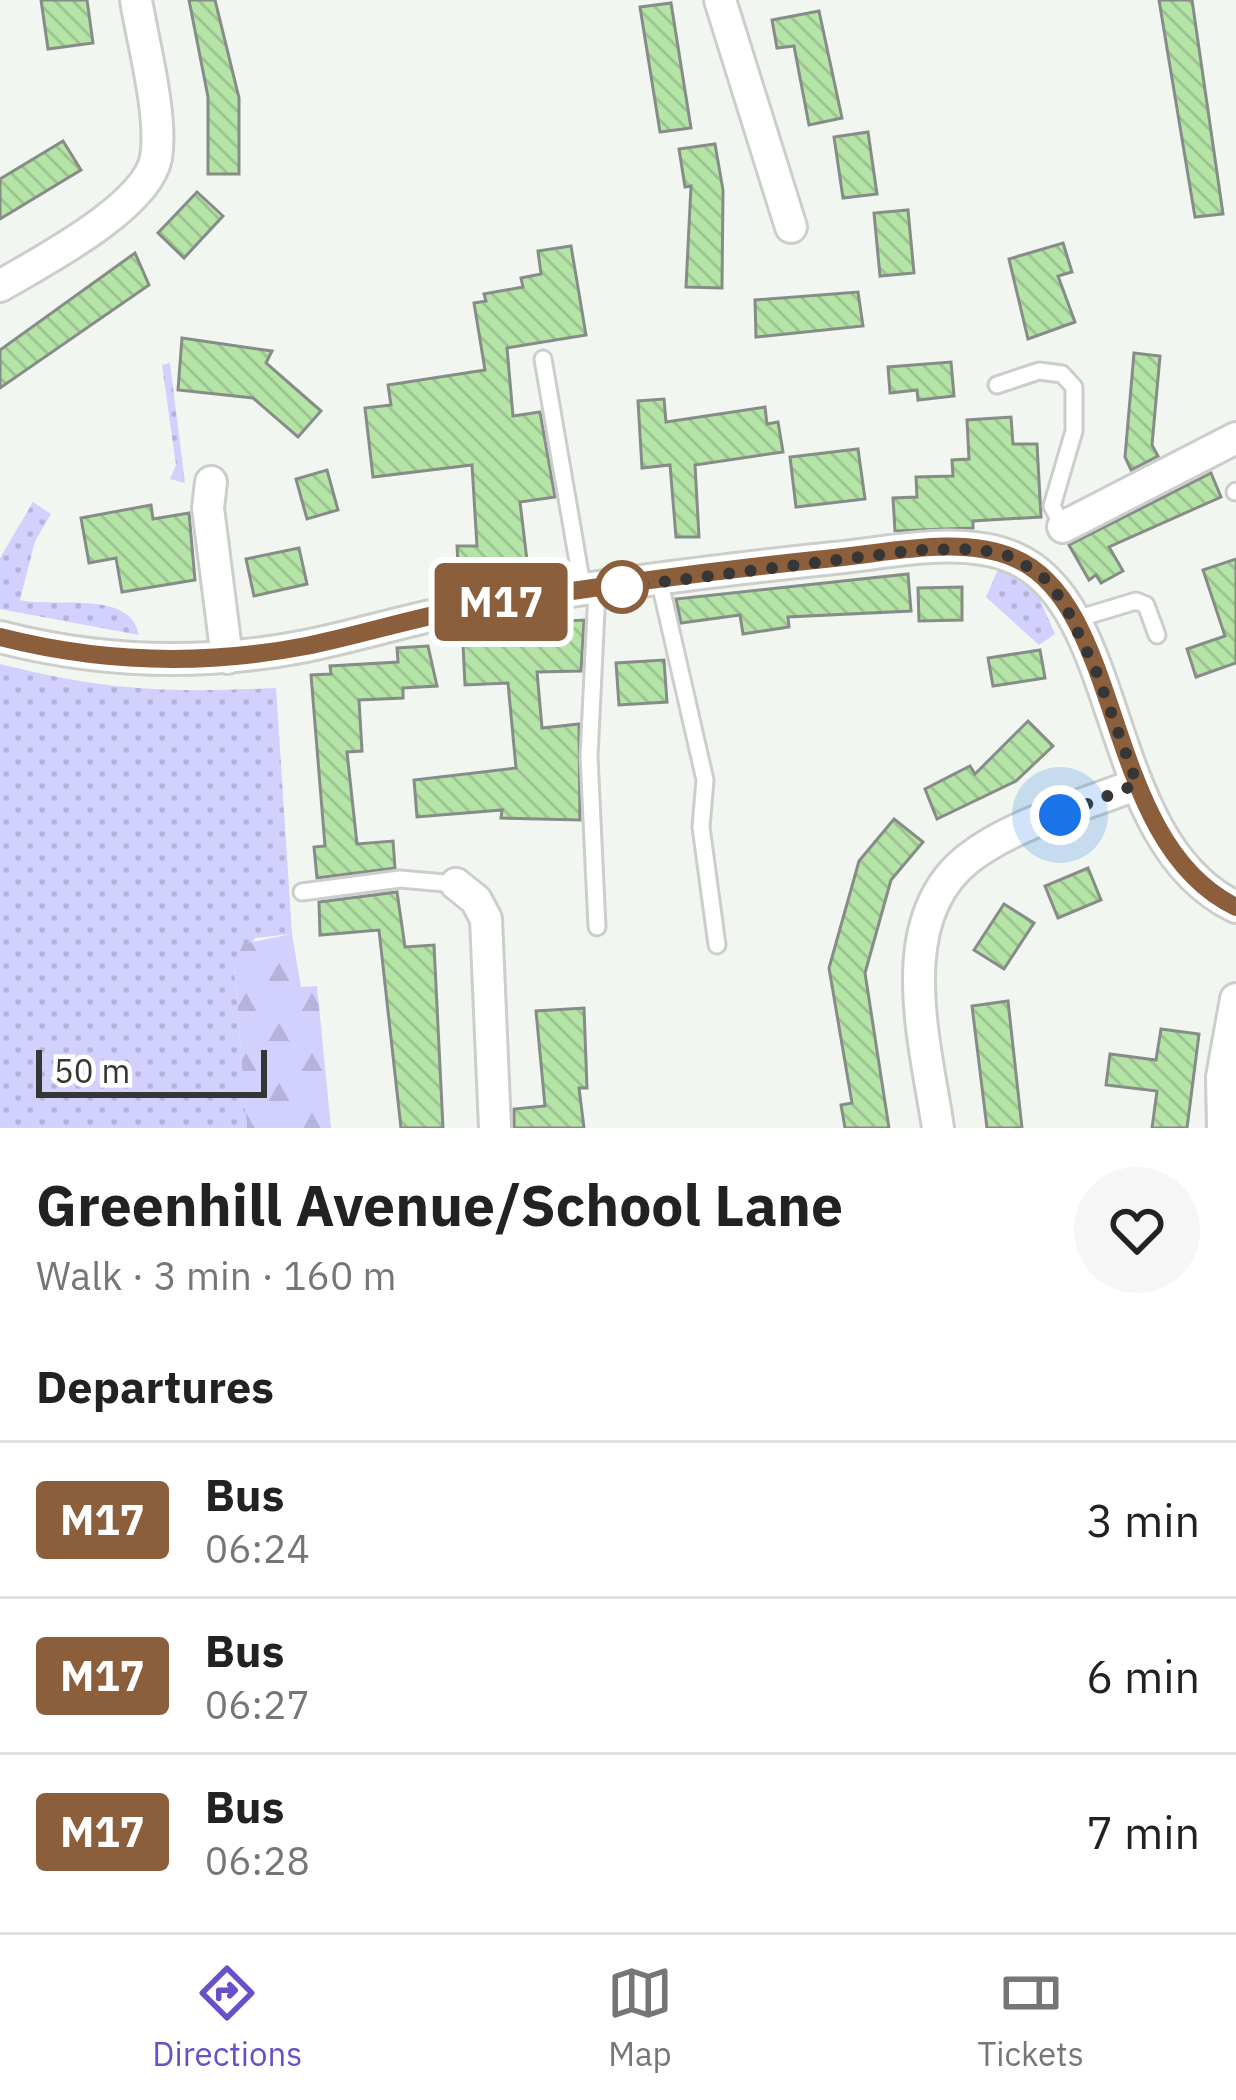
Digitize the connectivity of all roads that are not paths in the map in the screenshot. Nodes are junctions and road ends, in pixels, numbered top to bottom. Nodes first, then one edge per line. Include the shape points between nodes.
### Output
1 (136, 0) edge
2 (721, 0) edge
3 (790, 227) dead end
4 (0, 286) edge
5 (543, 358) dead end
6 (997, 386) dead end
7 (1236, 438) edge
8 (211, 482) dead end
9 (1063, 526) joint
10 (660, 583) junction
11 (590, 591) junction
12 (1073, 620) junction
13 (1157, 635) dead end
14 (0, 637) edge
15 (227, 658) junction
16 (1137, 784) junction
17 (456, 884) joint
18 (302, 892) dead end
19 (1236, 907) edge
20 (597, 927) dead end
21 (717, 945) dead end
22 (1236, 999) edge
23 (495, 1128) edge
24 (938, 1128) edge
25 (1223, 1128) edge

1 - 4 street via 156,134 146,182 99,224
2 - 3 street
5 - 11 lane
6 - 9 lane via 1039,371 1062,374 1074,387 1074,431 1052,506
7 - 9 street
8 - 15 street
10 - 11 street
10 - 12 street via 978,549 1013,557 1047,580
10 - 21 lane via 705,779 701,827
11 - 15 street
11 - 20 lane
12 - 13 lane via 1136,601 1146,605
12 - 16 street
14 - 15 street via 105,657
16 - 19 street via 1163,841 1194,880
16 - 24 street via 1003,840 968,860 941,893 918,964
17 - 18 lane via 400,880
17 - 23 street via 486,919
22 - 25 street via 1222,1077

